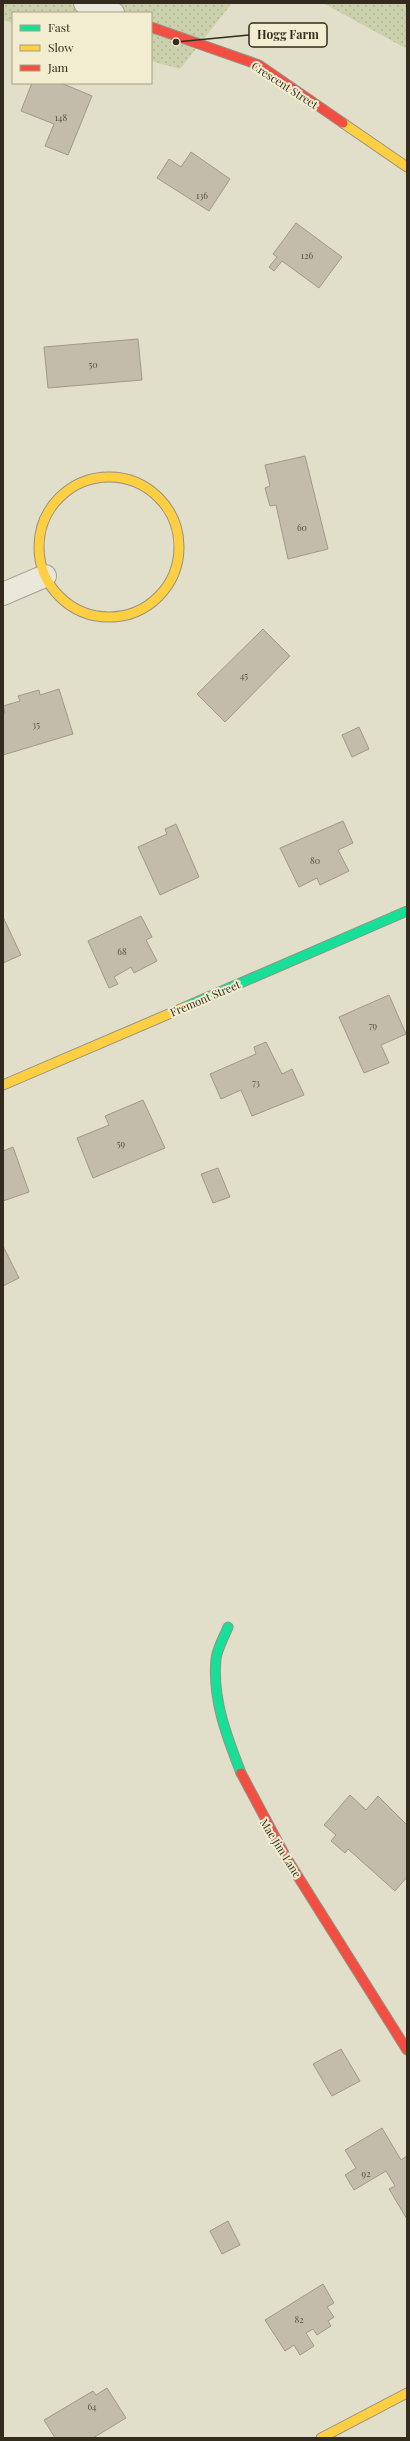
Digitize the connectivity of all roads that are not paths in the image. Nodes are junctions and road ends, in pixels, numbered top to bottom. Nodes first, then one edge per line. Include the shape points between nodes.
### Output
1 (85, 3) edge
2 (110, 12) edge
3 (152, 27) edge
4 (407, 167) edge
5 (45, 576) junction
6 (3, 594) edge
7 (407, 911) edge
8 (3, 1085) edge
9 (228, 1627) dead end
10 (407, 2050) edge
11 (407, 2393) edge
12 (321, 2438) edge

1 - 2 street
3 - 4 street, Crescent Street via 258,65
5 - 5 street via 39,548 40,534 52,508 72,488 99,479 127,480 153,493 171,515 179,544 174,572 167,586 157,597 133,613 118,617 88,614 63,600
5 - 6 street
7 - 8 street, Fremont Street
9 - 10 street, Mae Jim Lane via 216,1652 214,1684 232,1751 261,1818
11 - 12 street

